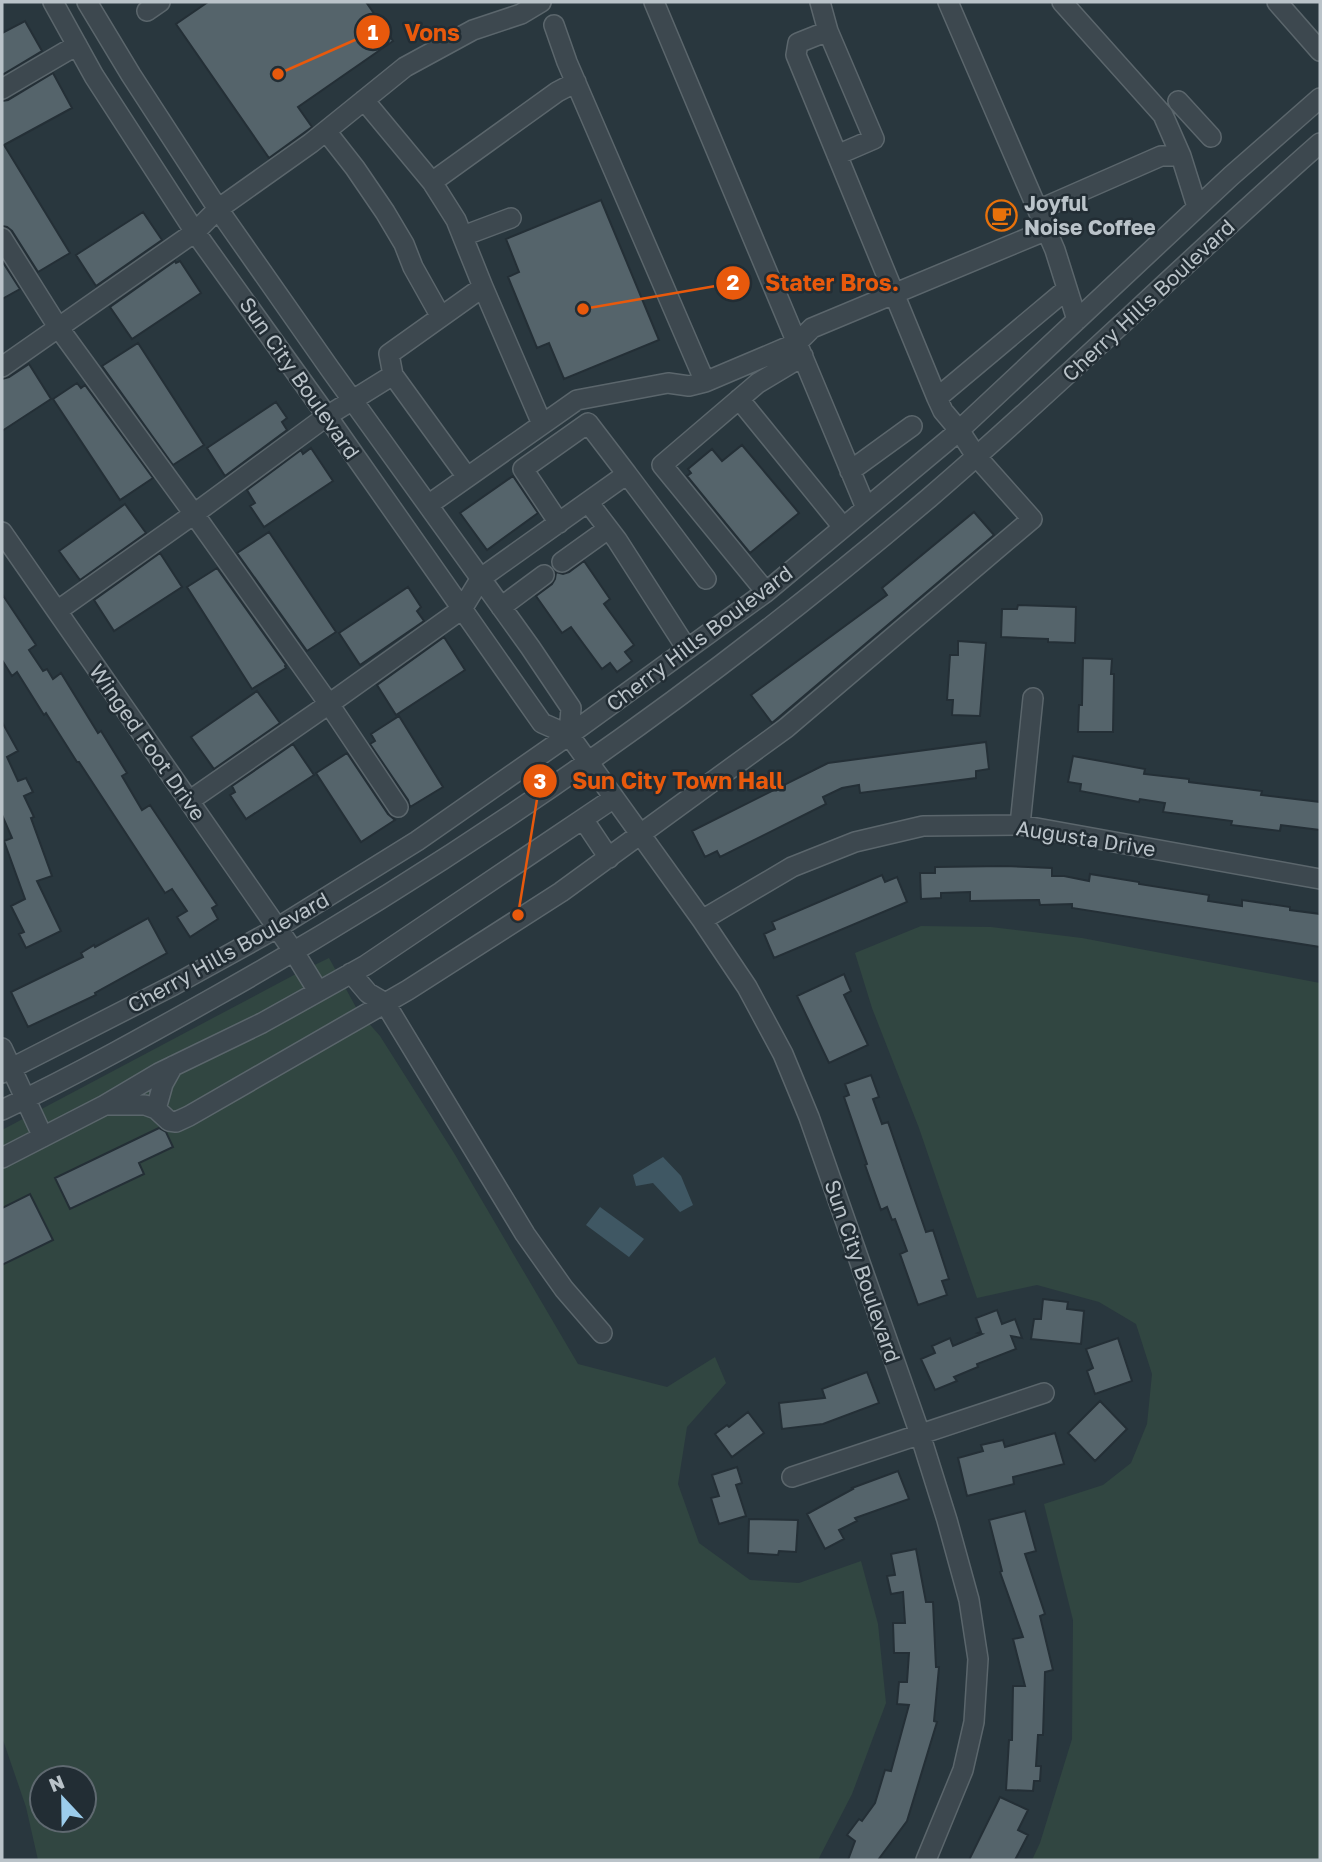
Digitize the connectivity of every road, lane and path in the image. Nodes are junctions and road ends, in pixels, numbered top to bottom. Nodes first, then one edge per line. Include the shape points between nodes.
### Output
1 (53, 2) edge
2 (87, 2) edge
3 (540, 2) edge
4 (654, 2) edge
5 (820, 2) edge
6 (948, 2) edge
7 (1062, 2) edge
8 (1277, 2) edge
9 (554, 25) dead end
10 (828, 31) junction
11 (77, 45) junction
12 (1320, 51) edge
13 (576, 82) junction
14 (2, 89) edge
15 (1320, 98) edge
16 (364, 100) junction
17 (1178, 101) dead end
18 (326, 131) junction
19 (1211, 137) dead end
20 (1320, 143) edge
21 (837, 155) junction
22 (1181, 156) junction
23 (1234, 173) junction
24 (432, 183) junction
25 (1257, 199) junction
26 (1197, 208) junction
27 (218, 209) junction
28 (1038, 210) junction
29 (511, 218) dead end
30 (1047, 230) junction
31 (195, 232) junction
32 (463, 236) junction
33 (2, 238) edge
34 (483, 288) junction
35 (1067, 289) junction
36 (894, 294) junction
37 (441, 317) junction
38 (1077, 320) junction
39 (58, 327) junction
40 (800, 349) junction
41 (2, 367) edge
42 (393, 375) junction
43 (705, 382) junction
44 (937, 398) junction
45 (739, 399) junction
46 (352, 400) junction
47 (327, 416) junction
48 (542, 424) junction
49 (912, 426) dead end
50 (959, 430) junction
51 (976, 456) junction
52 (850, 471) junction
53 (627, 474) junction
54 (467, 477) junction
55 (588, 502) junction
56 (428, 505) junction
57 (866, 508) junction
58 (194, 514) junction
59 (559, 523) junction
60 (843, 527) junction
61 (608, 529) junction
62 (2, 532) edge
63 (562, 562) dead end
64 (544, 575) dead end
65 (481, 578) junction
66 (706, 579) dead end
67 (766, 592) junction
68 (501, 607) junction
69 (462, 609) junction
70 (57, 611) junction
71 (687, 649) junction
72 (1033, 698) dead end
73 (329, 704) junction
74 (569, 735) junction
75 (589, 762) junction
76 (614, 798) junction
77 (189, 802) junction
78 (398, 807) dead end
79 (583, 819) junction
80 (1020, 825) junction
81 (641, 835) junction
82 (609, 858) junction
83 (1320, 878) edge
84 (702, 920) junction
85 (277, 928) junction
86 (294, 952) junction
87 (351, 972) junction
88 (318, 991) junction
89 (385, 1003) junction
90 (2, 1048) edge
91 (173, 1066) junction
92 (7, 1070) edge
93 (25, 1099) junction
94 (105, 1105) junction
95 (156, 1109) junction
96 (2, 1110) edge
97 (43, 1137) junction
98 (2, 1158) edge
99 (602, 1333) dead end
100 (1044, 1393) dead end
101 (920, 1434) junction
102 (792, 1477) dead end
103 (926, 1860) edge

1 - 11 street, Sun City Boulevard
2 - 27 street, Sun City Boulevard
3 - 16 street via 521,14 473,30 405,67
4 - 40 street
5 - 10 street
6 - 28 street
7 - 22 street via 1163,115
8 - 12 street
9 - 13 street
10 - 21 street via 799,43 796,55
10 - 21 street via 874,139
11 - 14 street
11 - 31 street, Sun City Boulevard
13 - 24 street
13 - 43 street
15 - 23 street, Cherry Hills Boulevard
16 - 18 street
16 - 24 street
17 - 19 street
18 - 27 street
18 - 37 street via 385,212
20 - 25 street, Cherry Hills Boulevard
21 - 36 street
22 - 26 street
22 - 28 street via 1161,156
23 - 25 street
23 - 26 street, Cherry Hills Boulevard
24 - 32 street
25 - 51 street, Cherry Hills Boulevard
26 - 38 street, Cherry Hills Boulevard
27 - 31 street
27 - 46 street, Sun City Boulevard
28 - 30 street
29 - 32 street
30 - 35 street
30 - 36 street
31 - 39 street
31 - 47 street, Sun City Boulevard
32 - 34 street
33 - 39 street
34 - 37 street
34 - 48 street
35 - 38 street
35 - 44 street
36 - 40 street via 812,328
36 - 44 street
37 - 42 street via 389,354
38 - 50 street, Cherry Hills Boulevard
39 - 41 street
39 - 58 street
40 - 43 street
40 - 45 street
40 - 52 street
42 - 46 street
42 - 54 street
43 - 48 street via 689,386 668,383 577,400
44 - 50 street
45 - 60 street
45 - 67 street via 662,465
46 - 47 street
46 - 56 street, Sun City Boulevard
47 - 58 street
47 - 69 street, Sun City Boulevard
48 - 54 street
49 - 52 street
50 - 51 street
50 - 57 street, Cherry Hills Boulevard
51 - 75 street, Cherry Hills Boulevard via 759,636
51 - 81 street via 1032,519 786,728
52 - 57 street
53 - 55 street
53 - 59 street via 588,423 523,469
53 - 66 street
54 - 56 street
55 - 59 street
55 - 61 street
56 - 65 street, Sun City Boulevard
57 - 60 street, Cherry Hills Boulevard
58 - 70 street
58 - 73 street
59 - 65 street
60 - 67 street, Cherry Hills Boulevard
61 - 63 street
61 - 71 street
62 - 70 street, Winged Foot Drive
64 - 68 street
65 - 68 street, Sun City Boulevard
65 - 69 street
67 - 71 street, Cherry Hills Boulevard
68 - 74 street, Sun City Boulevard via 571,708
69 - 73 street
69 - 74 street, Sun City Boulevard via 542,723
70 - 77 street, Winged Foot Drive
71 - 74 street, Cherry Hills Boulevard
72 - 80 street
73 - 77 street
73 - 78 street
74 - 75 street, Sun City Boulevard
74 - 85 street, Cherry Hills Boulevard via 417,841
75 - 76 street, Sun City Boulevard
75 - 86 street, Cherry Hills Boulevard via 480,837
76 - 79 street
76 - 81 street, Sun City Boulevard
77 - 85 street, Winged Foot Drive
79 - 82 street
79 - 87 street
80 - 83 street, Augusta Drive
80 - 84 street, Augusta Drive via 923,826 855,842 792,867
81 - 82 street
81 - 84 street, Sun City Boulevard
82 - 89 street
84 - 101 street, Sun City Boulevard via 747,987 783,1054
85 - 86 street, Winged Foot Drive
85 - 92 street, Cherry Hills Boulevard
86 - 88 street, Winged Foot Drive
86 - 93 street, Cherry Hills Boulevard
87 - 88 street
87 - 89 street via 368,993
88 - 91 street
89 - 95 street via 190,1116 169,1121
89 - 99 street via 525,1234
90 - 92 street
91 - 94 street
91 - 95 street
92 - 93 street
93 - 96 street, Cherry Hills Boulevard
93 - 97 street
94 - 95 street
94 - 97 street
97 - 98 street
100 - 101 street
101 - 102 street
101 - 103 street, Sun City Boulevard via 969,1600 978,1660 974,1722 962,1770

